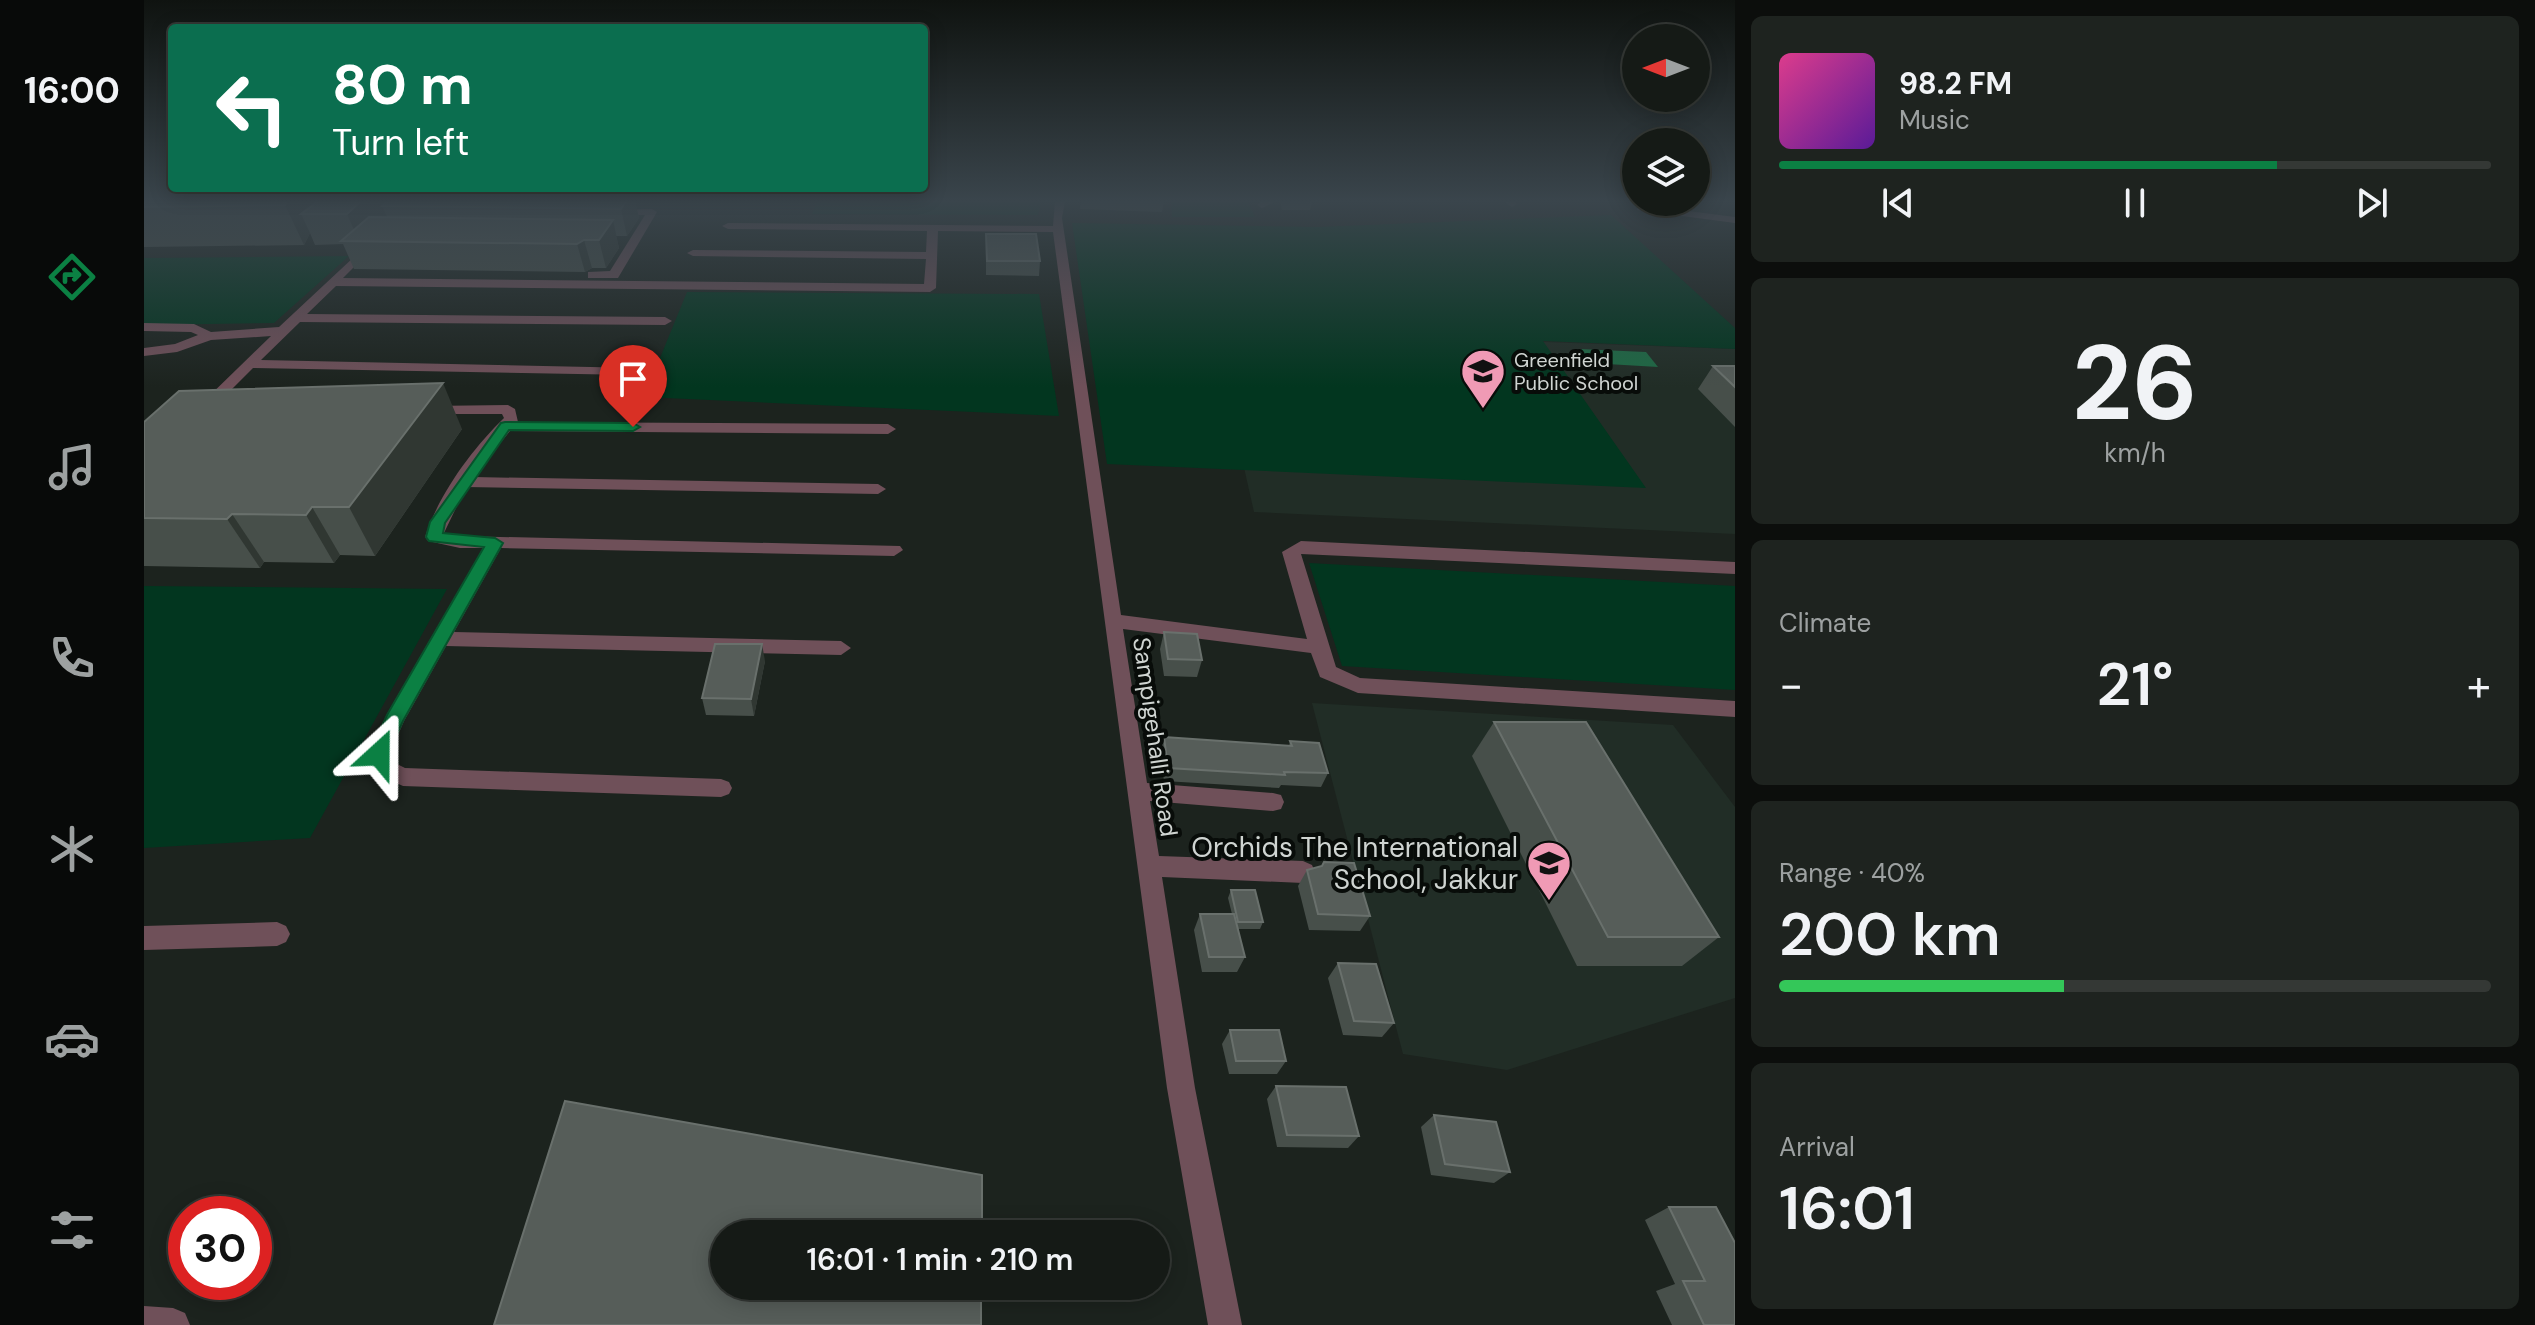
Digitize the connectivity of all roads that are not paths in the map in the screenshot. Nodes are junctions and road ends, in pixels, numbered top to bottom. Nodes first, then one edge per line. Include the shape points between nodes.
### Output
1 (351, 263) edge
2 (621, 263) edge
3 (932, 263) edge
4 (1063, 263) edge
5 (336, 277) junction
6 (295, 318) junction
7 (665, 321) dead end
8 (144, 327) edge
9 (282, 331) junction
10 (209, 336) junction
11 (144, 352) edge
12 (249, 364) junction
13 (633, 371) dead end
14 (408, 411) edge
15 (225, 418) edge
16 (505, 426) junction
17 (888, 429) dead end
18 (464, 482) junction
19 (878, 489) dead end
20 (495, 543) junction
21 (894, 550) dead end
22 (1735, 568) edge
23 (1112, 621) junction
24 (441, 639) junction
25 (1319, 647) junction
26 (841, 648) dead end
27 (1735, 709) edge
28 (721, 788) dead end
29 (1137, 791) junction
30 (1273, 802) dead end
31 (1148, 866) junction
32 (1303, 872) dead end
33 (277, 934) dead end
34 (144, 938) edge
35 (144, 1323) edge
36 (173, 1325) edge
37 (1225, 1325) edge

1 - 5 street
2 - 5 street via 614,275
3 - 5 street via 930,288
4 - 23 street, Sampigehalli Road
5 - 6 street
6 - 7 street
6 - 9 street
8 - 10 street via 194,328
9 - 10 street
9 - 12 street
10 - 11 street via 177,348
12 - 13 street
12 - 15 street via 195,419
14 - 16 street via 508,409 512,419
16 - 17 street
16 - 18 street
18 - 19 street
18 - 20 street via 437,522 434,537
20 - 21 street
20 - 24 street
22 - 25 street via 1301,547 1291,552
23 - 25 street
23 - 29 street, Sampigehalli Road
24 - 26 street
24 - 28 street via 394,720 379,754 384,768 403,777
25 - 27 street via 1327,672 1358,685
29 - 30 street
29 - 31 street, Sampigehalli Road
31 - 32 street
31 - 37 street, Sampigehalli Road via 1181,1088
33 - 34 street
35 - 36 street

